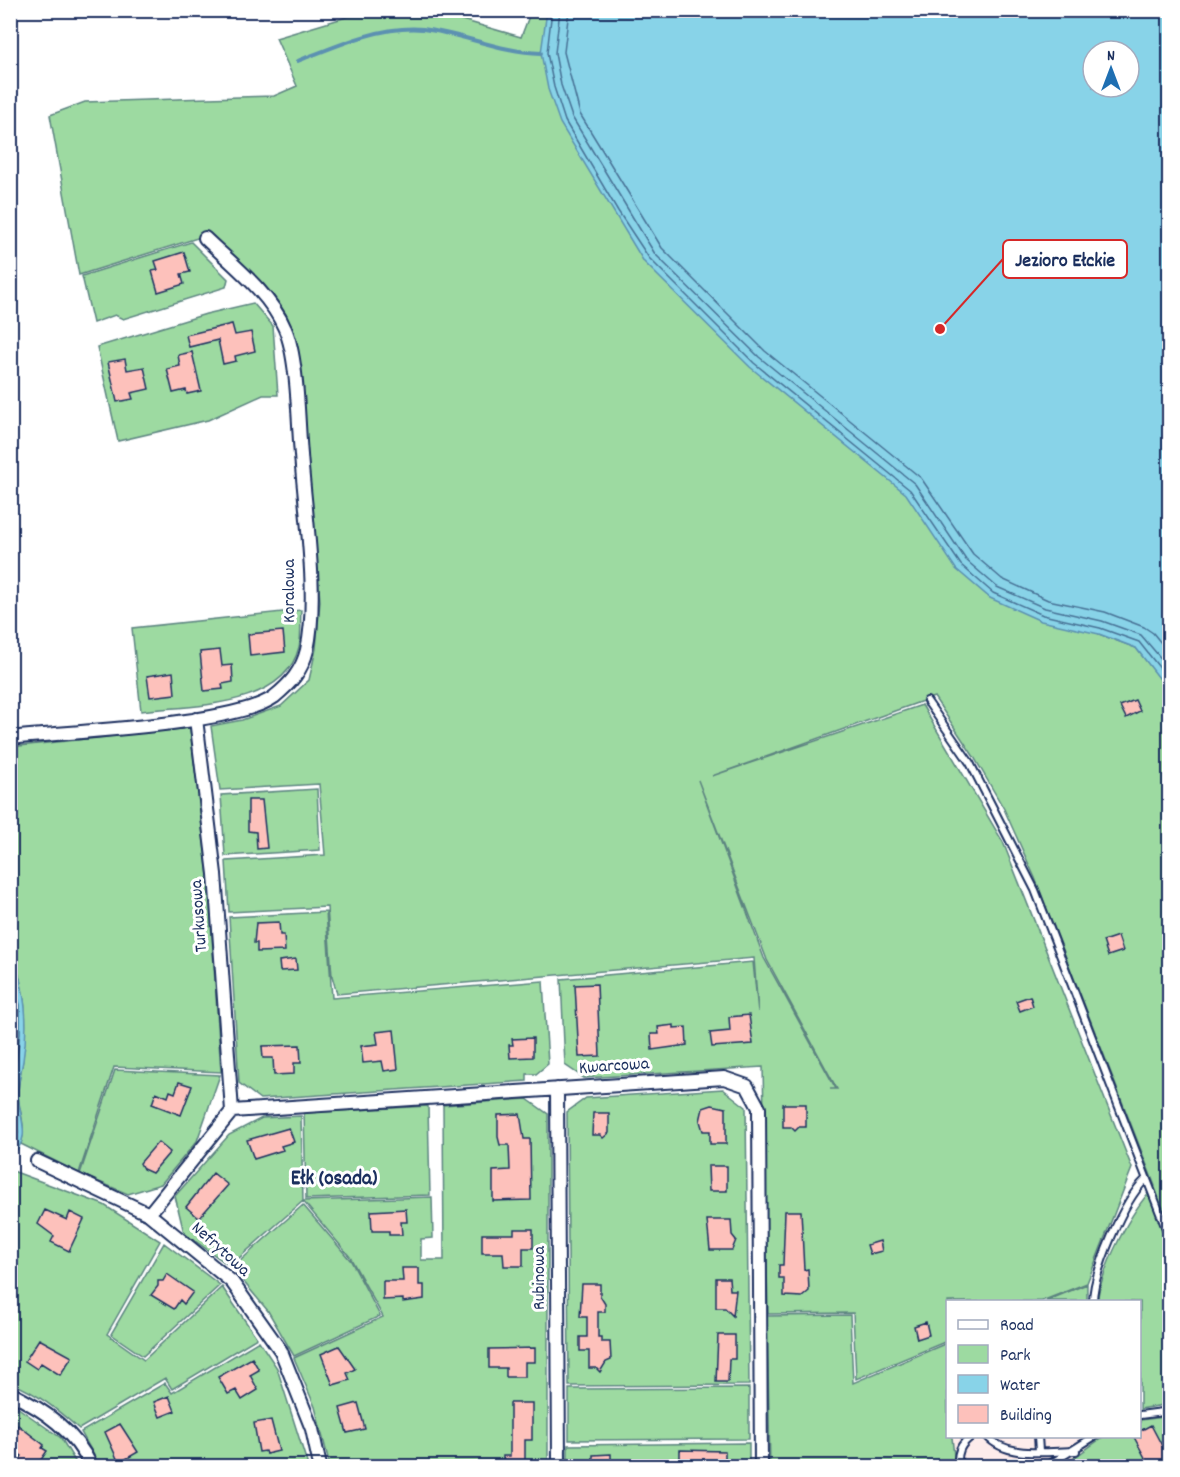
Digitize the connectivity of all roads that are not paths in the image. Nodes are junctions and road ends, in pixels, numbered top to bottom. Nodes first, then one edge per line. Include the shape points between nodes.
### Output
1 (205, 238) dead end
2 (927, 701) dead end
3 (196, 719) junction
4 (10, 738) edge
5 (557, 1089) junction
6 (232, 1111) junction
7 (37, 1161) dead end
8 (1146, 1180) junction
9 (149, 1214) junction
10 (1170, 1239) edge
11 (1093, 1300) edge
12 (10, 1393) edge
13 (1170, 1411) edge
14 (1141, 1415) edge
15 (971, 1438) edge
16 (989, 1438) edge
17 (1038, 1438) edge
18 (1094, 1438) edge
19 (1039, 1451) junction
20 (1076, 1451) junction
21 (91, 1467) edge
22 (320, 1467) edge
23 (559, 1467) edge
24 (761, 1467) edge
25 (958, 1467) edge
26 (1047, 1467) edge

1 - 3 street, Koralowa via 259,291 278,313 287,332 296,389 311,600 307,651 294,681 271,699
2 - 8 lane via 969,764 1035,890
3 - 4 street, Koralowa
3 - 6 street, Turkusowa via 215,874
5 - 6 street, Kwarcowa
5 - 23 street, Rubinowa
5 - 24 street, Kwarcowa via 724,1078 747,1086 753,1095 759,1108
6 - 9 street
7 - 9 street, Nefrytowa
8 - 10 lane
8 - 11 lane via 1134,1190 1123,1211 1095,1281
9 - 22 street, Nefrytowa via 232,1282 259,1318 298,1389
12 - 21 street via 68,1431
13 - 14 lane
15 - 25 lane via 962,1444
16 - 19 lane via 1005,1448
17 - 19 lane
18 - 20 lane
19 - 20 lane
20 - 26 lane

